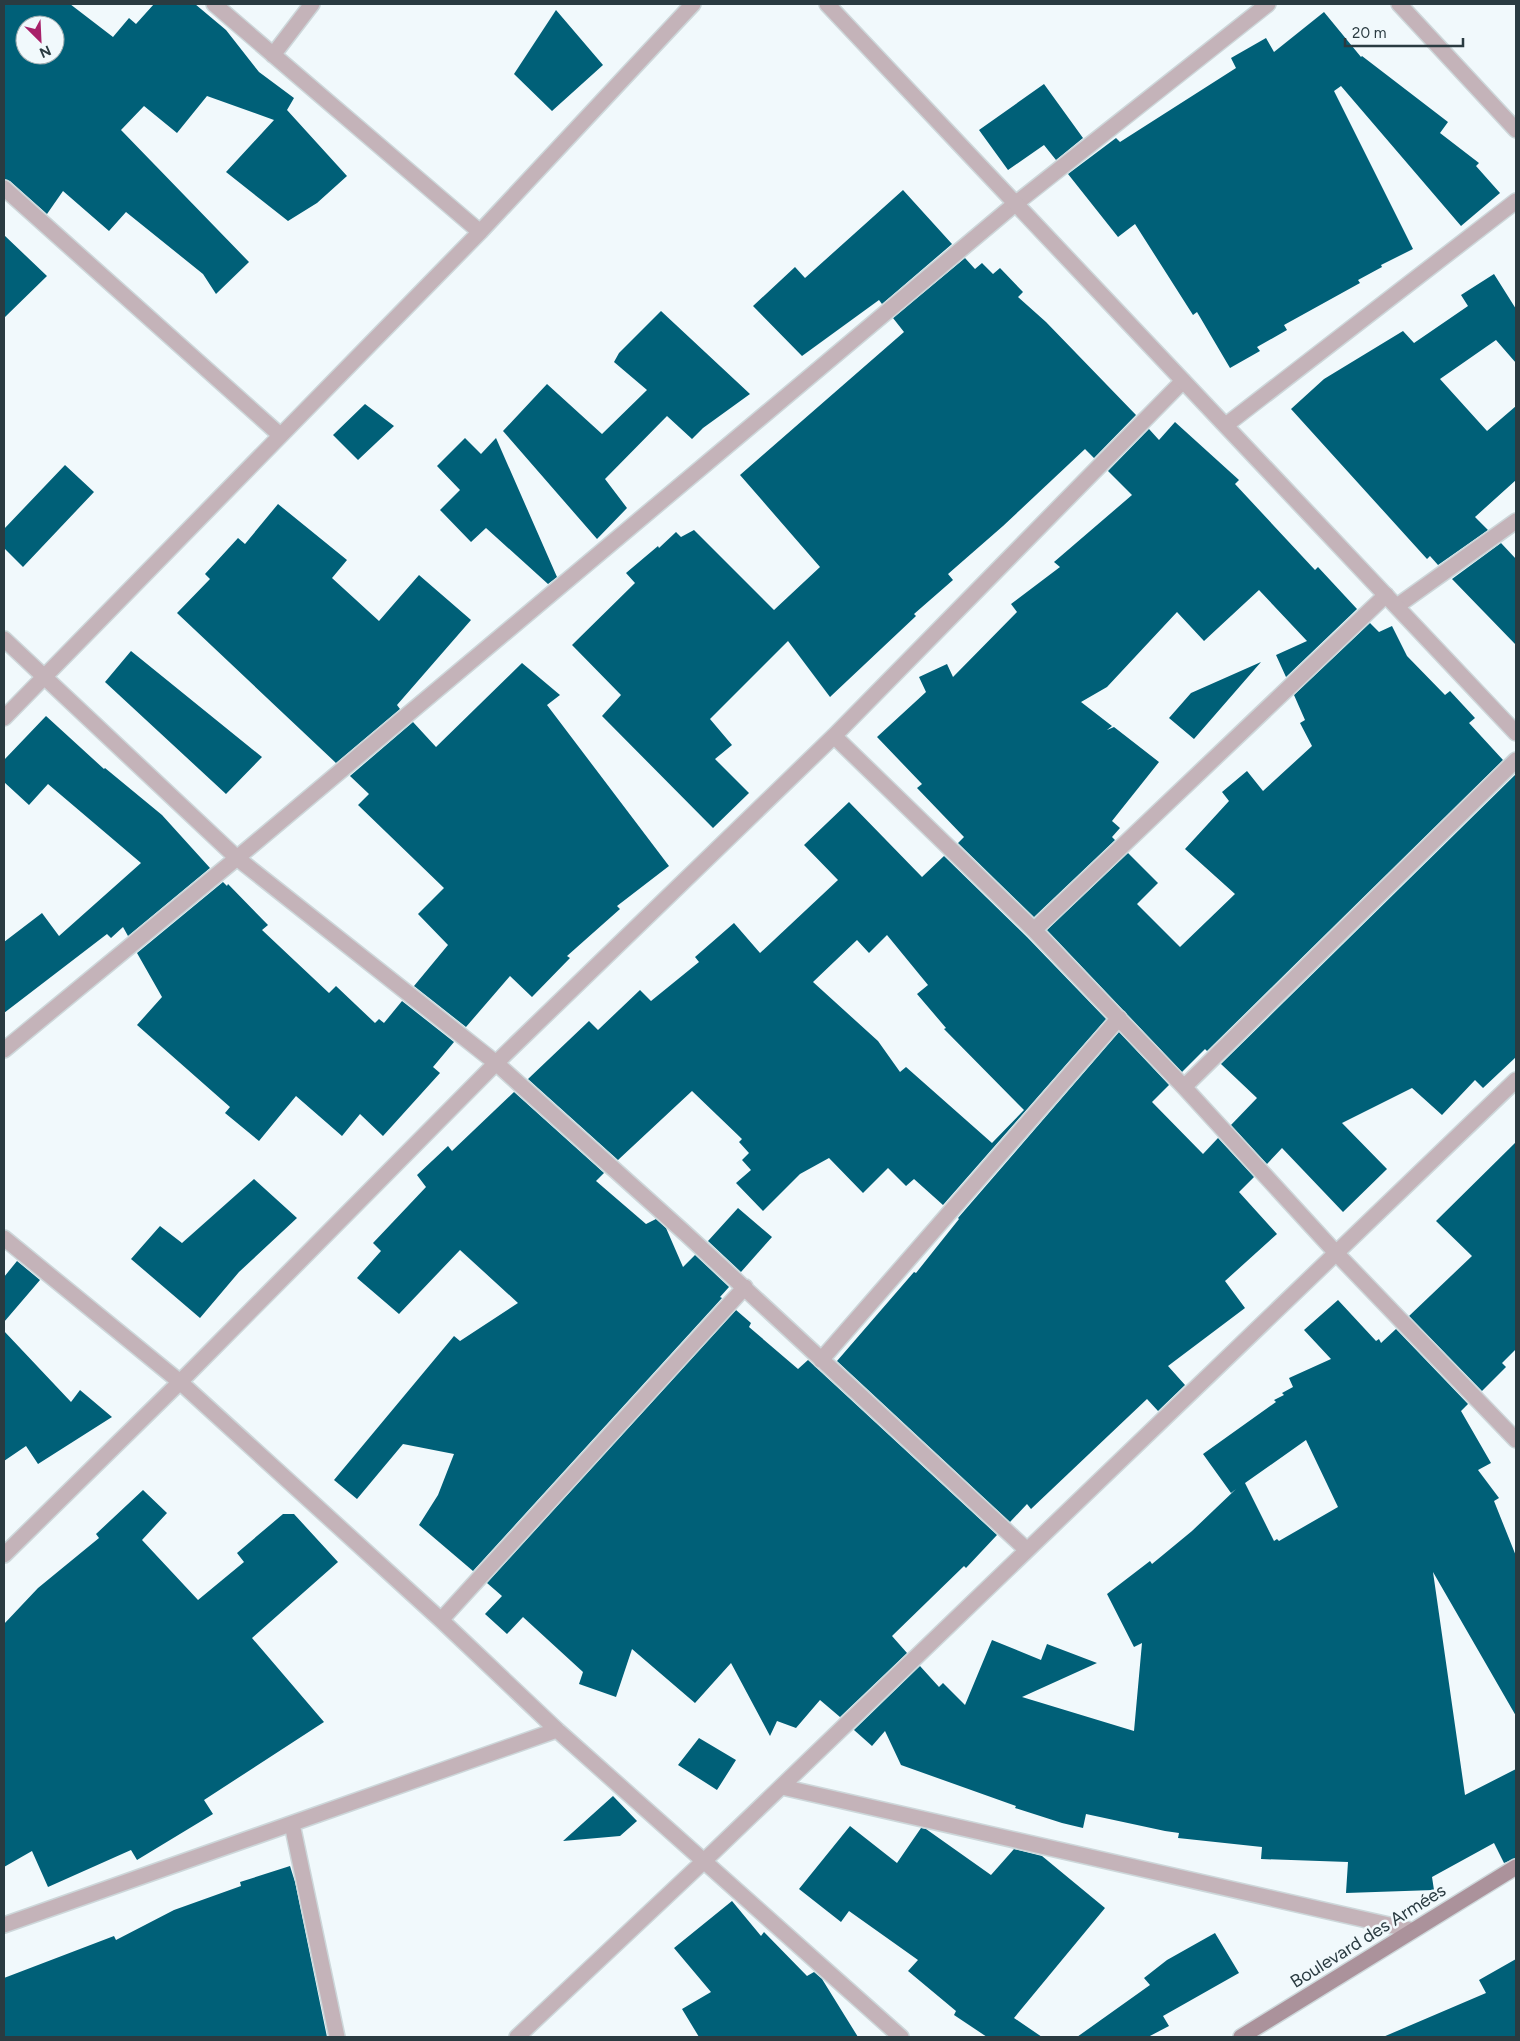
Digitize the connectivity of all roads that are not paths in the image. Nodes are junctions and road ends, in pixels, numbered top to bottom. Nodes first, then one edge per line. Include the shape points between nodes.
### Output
1 (214, 4) edge
2 (312, 4) edge
3 (693, 4) edge
4 (827, 4) edge
5 (1268, 4) edge
6 (1399, 4) edge
7 (273, 55) junction
8 (1516, 130) edge
9 (4, 188) edge
10 (1516, 201) edge
11 (1016, 204) junction
12 (480, 232) junction
13 (1183, 381) junction
14 (1226, 425) junction
15 (280, 435) junction
16 (1516, 521) edge
17 (1391, 601) junction
18 (4, 639) edge
19 (44, 676) junction
20 (4, 718) edge
21 (1516, 733) edge
22 (834, 736) junction
23 (1516, 760) edge
24 (238, 858) junction
25 (1034, 930) junction
26 (1119, 1018) junction
27 (4, 1050) edge
28 (496, 1064) junction
29 (1516, 1080) edge
30 (1184, 1087) junction
31 (4, 1238) edge
32 (1337, 1254) junction
33 (744, 1287) junction
34 (821, 1360) junction
35 (180, 1382) junction
36 (1516, 1440) edge
37 (1027, 1550) junction
38 (4, 1555) edge
39 (441, 1620) junction
40 (557, 1730) junction
41 (782, 1786) junction
42 (292, 1824) junction
43 (704, 1861) junction
44 (1516, 1867) edge
45 (4, 1925) edge
46 (1411, 1930) junction
47 (338, 2037) edge
48 (517, 2037) edge
49 (901, 2037) edge
50 (1241, 2037) edge

1 - 7 street
2 - 7 street
3 - 12 street
4 - 11 street
5 - 11 street
6 - 8 street
7 - 12 street
9 - 15 street
10 - 14 street
11 - 13 street
11 - 24 street
12 - 15 street
13 - 14 street
13 - 22 street
14 - 17 street
15 - 19 street
16 - 17 street
17 - 21 street
17 - 25 street
18 - 19 street
19 - 20 street
19 - 24 street
22 - 25 street
22 - 28 street
23 - 30 street
24 - 27 street
24 - 28 street
25 - 26 street
26 - 30 street
26 - 34 street
28 - 33 street
28 - 35 street
29 - 32 street
30 - 32 street
31 - 35 street
32 - 36 street
32 - 37 street
33 - 34 street
33 - 39 street
34 - 37 street
35 - 38 street
35 - 39 street
37 - 41 street
39 - 40 street
40 - 42 street
40 - 43 street
41 - 43 street
41 - 46 street
42 - 45 street
42 - 47 street
43 - 48 street
43 - 49 street
44 - 46 main road, Boulevard des Armées
46 - 50 main road, Boulevard des Armées

